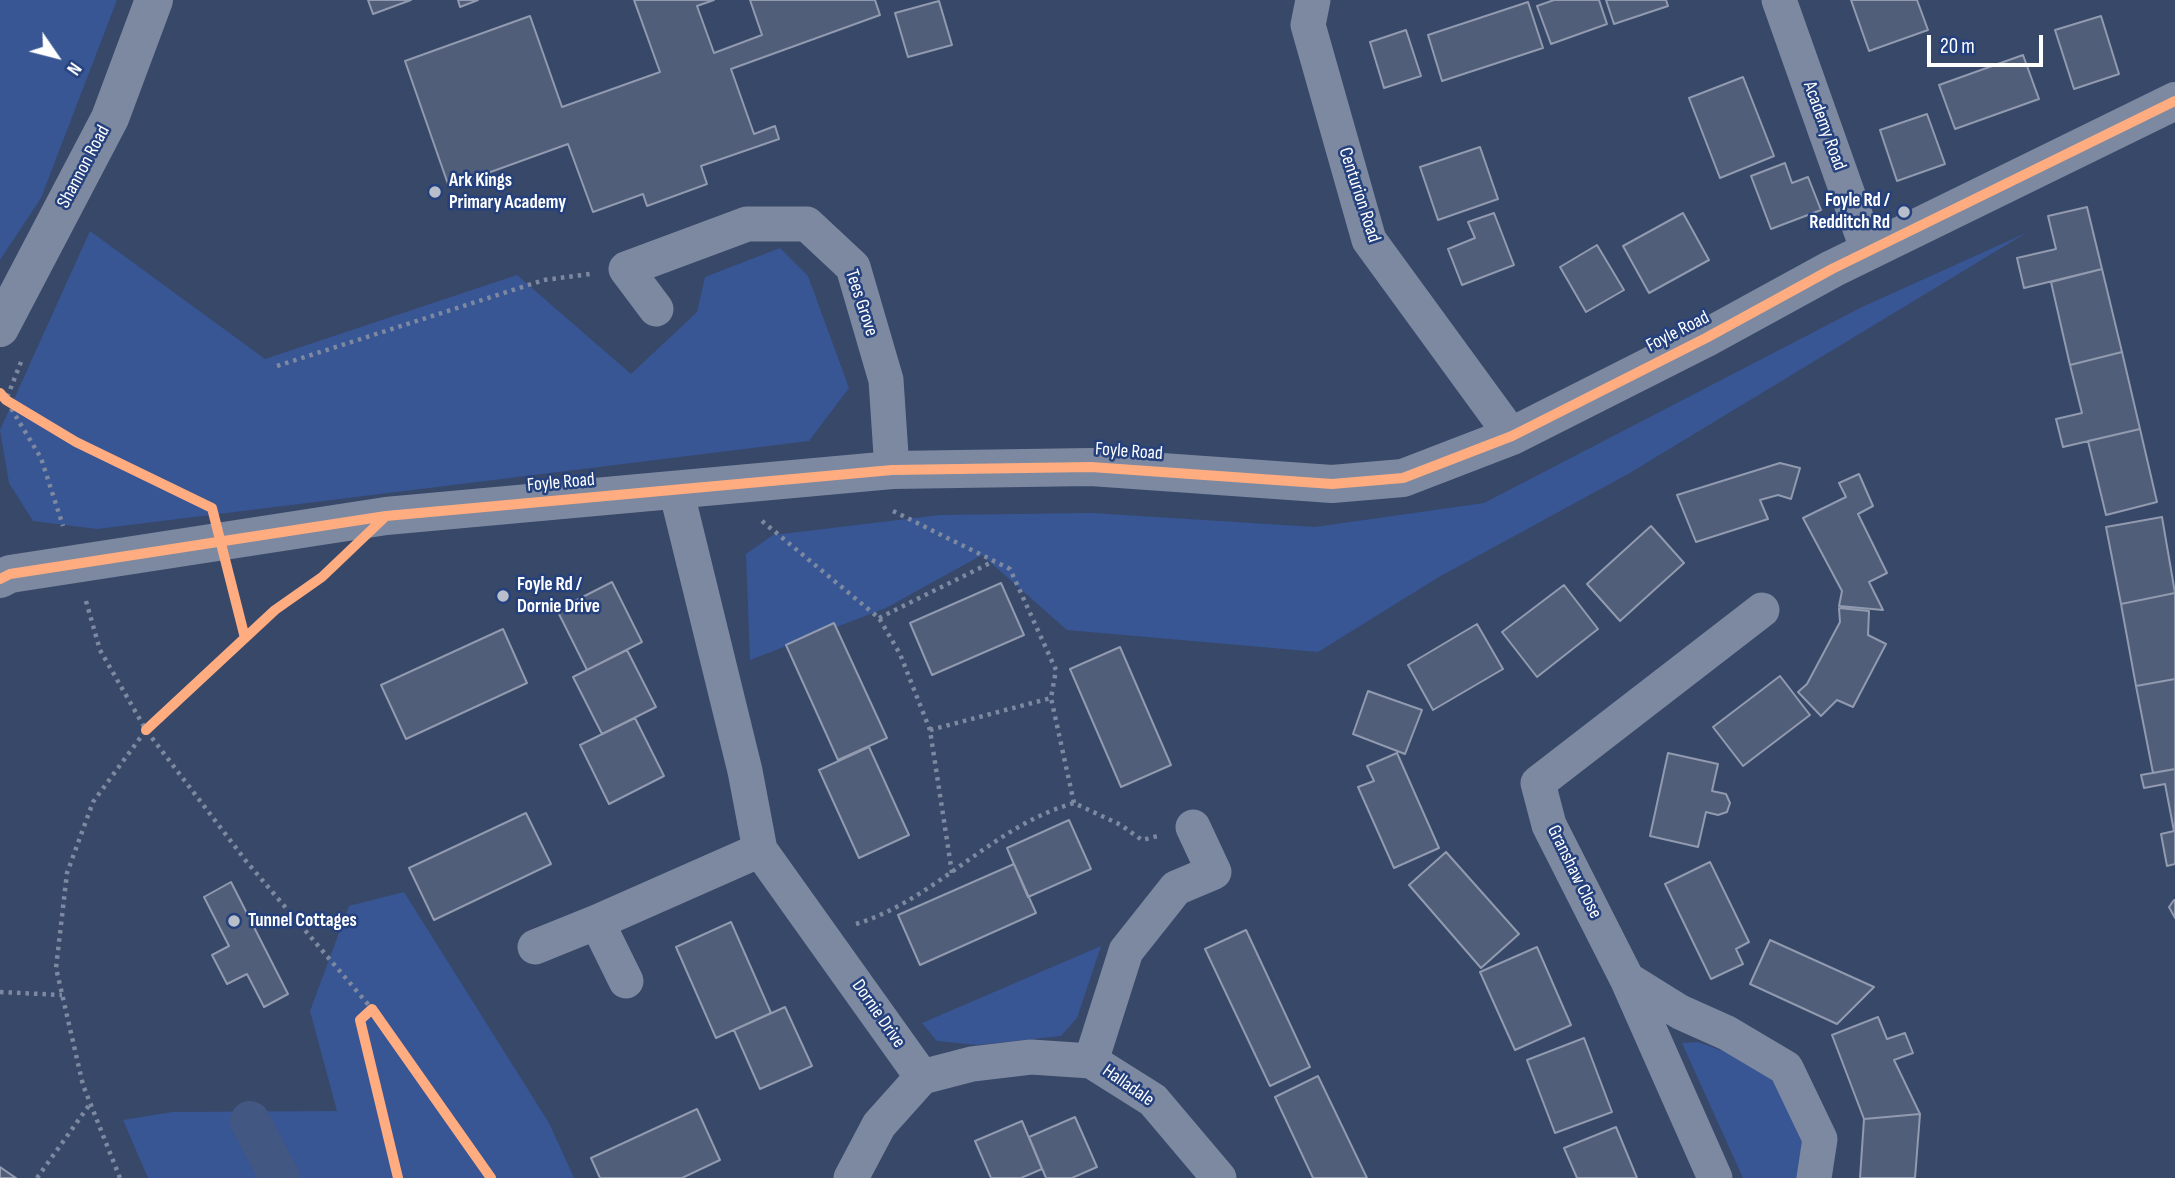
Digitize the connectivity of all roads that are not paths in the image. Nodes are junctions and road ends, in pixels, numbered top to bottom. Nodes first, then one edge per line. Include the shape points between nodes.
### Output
1 (154, 0) edge
2 (1313, 0) edge
3 (1779, 0) edge
4 (2175, 101) edge
5 (1868, 251) junction
6 (656, 309) dead end
7 (0, 328) edge
8 (1512, 436) junction
9 (888, 488) junction
10 (676, 490) junction
11 (3, 567) edge
12 (1762, 610) dead end
13 (1193, 827) road end
14 (760, 850) junction
15 (597, 922) junction
16 (535, 947) dead end
17 (1627, 979) junction
18 (626, 981) dead end
19 (1091, 1061) junction
20 (922, 1077) junction
21 (851, 1178) edge
22 (1219, 1178) edge
23 (1715, 1178) edge
24 (1814, 1178) edge

1 - 7 street, Shannon Road via 110,118
2 - 8 street, Centurion Road via 1308,25 1369,240
3 - 5 street, Academy Road
4 - 5 street, Foyle Road
5 - 8 street, Foyle Road
6 - 9 street, Tees Grove via 626,269 747,224 807,224 853,267 886,380
8 - 9 street, Foyle Road via 1403,478 1332,484 1091,467
9 - 10 street, Foyle Road via 718,486
10 - 11 street, Foyle Road via 386,516
10 - 14 street, Dornie Drive
12 - 17 street, Granshaw Close via 1538,783 1549,825
13 - 19 street via 1214,872 1176,888 1126,951
14 - 15 street
14 - 20 street, Dornie Drive
15 - 16 street
15 - 18 street
17 - 23 street, Granshaw Close
17 - 24 street via 1786,1068 1820,1139
19 - 20 street, Halladale via 1031,1057 972,1064
19 - 22 street, Halladale via 1153,1100
20 - 21 street via 880,1125

